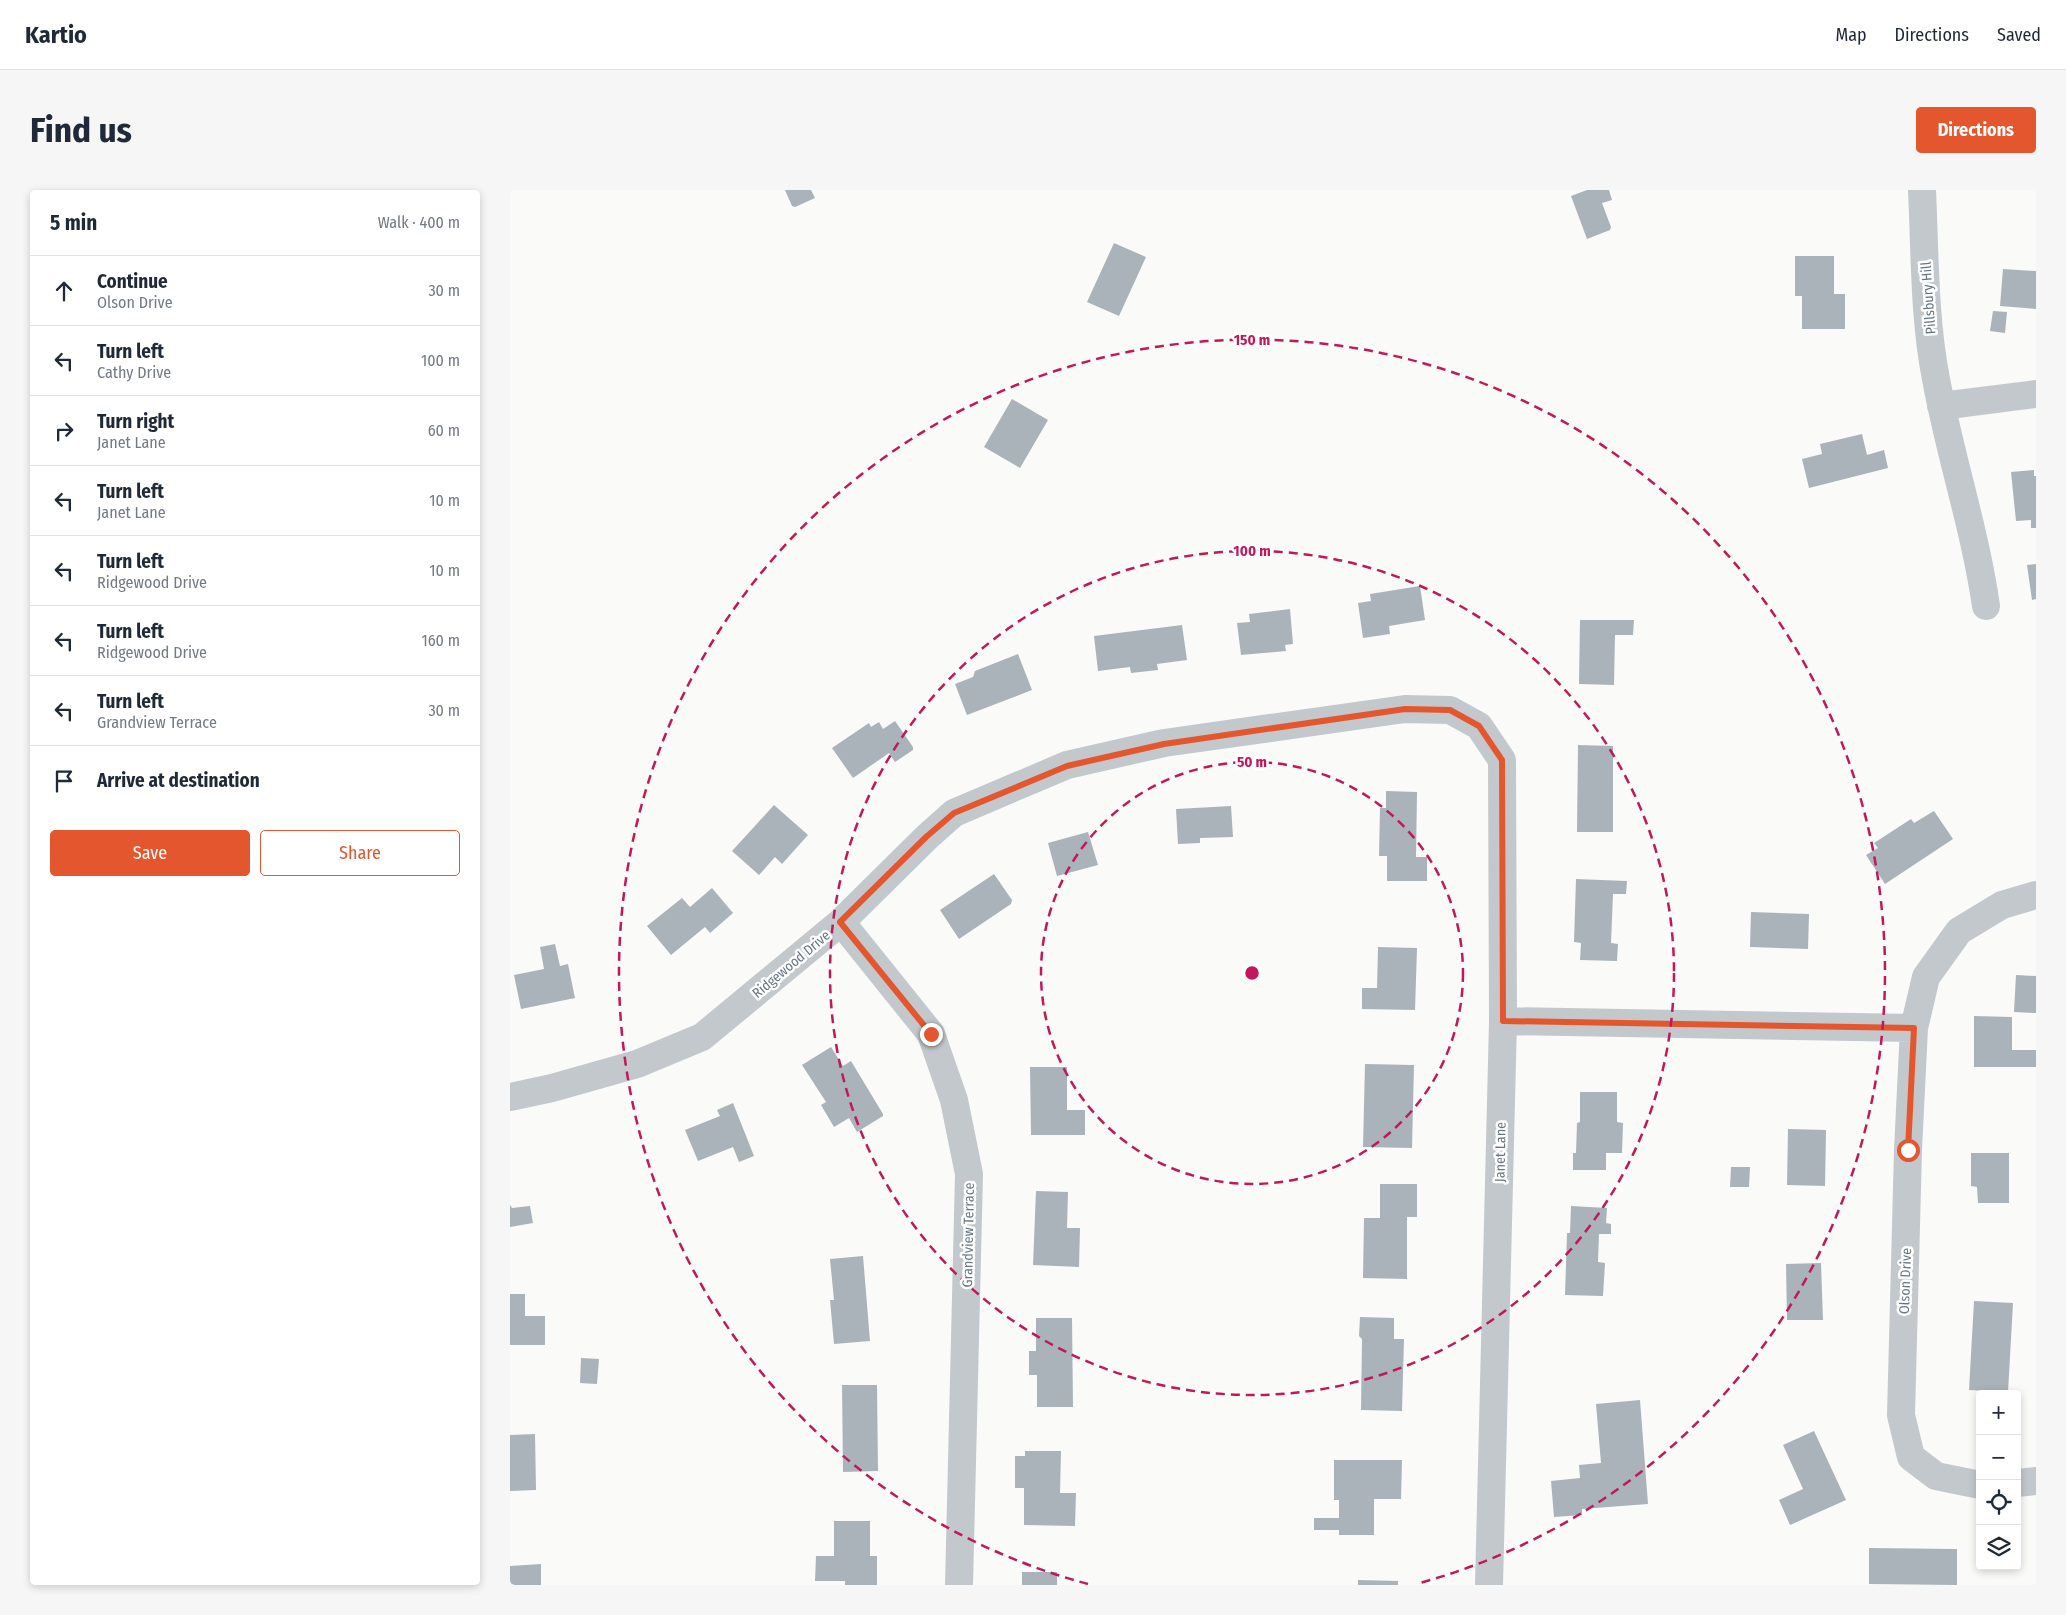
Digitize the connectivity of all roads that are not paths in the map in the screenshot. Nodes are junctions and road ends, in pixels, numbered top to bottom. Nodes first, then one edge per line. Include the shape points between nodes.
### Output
1 (1922, 190) edge
2 (2036, 394) edge
3 (1941, 406) junction
4 (1986, 606) dead end
5 (1479, 726) joint
6 (2036, 895) edge
7 (840, 922) junction
8 (1503, 1021) junction
9 (1914, 1028) junction
10 (510, 1097) edge
11 (2036, 1481) edge
12 (2021, 1483) edge
13 (1976, 1484) edge
14 (960, 1585) edge
15 (1489, 1585) edge

1 - 3 street, Pillsbury Hill via 1931,350
2 - 3 street
3 - 4 street, Pillsbury Hill via 1976,544
5 - 7 street, Ridgewood Drive via 1450,710 1405,709 1164,744 1067,766 954,813
5 - 8 street, Janet Lane via 1502,760
6 - 9 street, Olson Drive via 2002,905 1959,931 1926,977
7 - 10 street, Ridgewood Drive via 702,1037 637,1064
7 - 14 street, Grandview Terrace via 931,1034 954,1100 970,1174
8 - 9 street
8 - 15 street, Janet Lane
9 - 13 street, Olson Drive via 1901,1415 1911,1457 1936,1476
11 - 12 street

